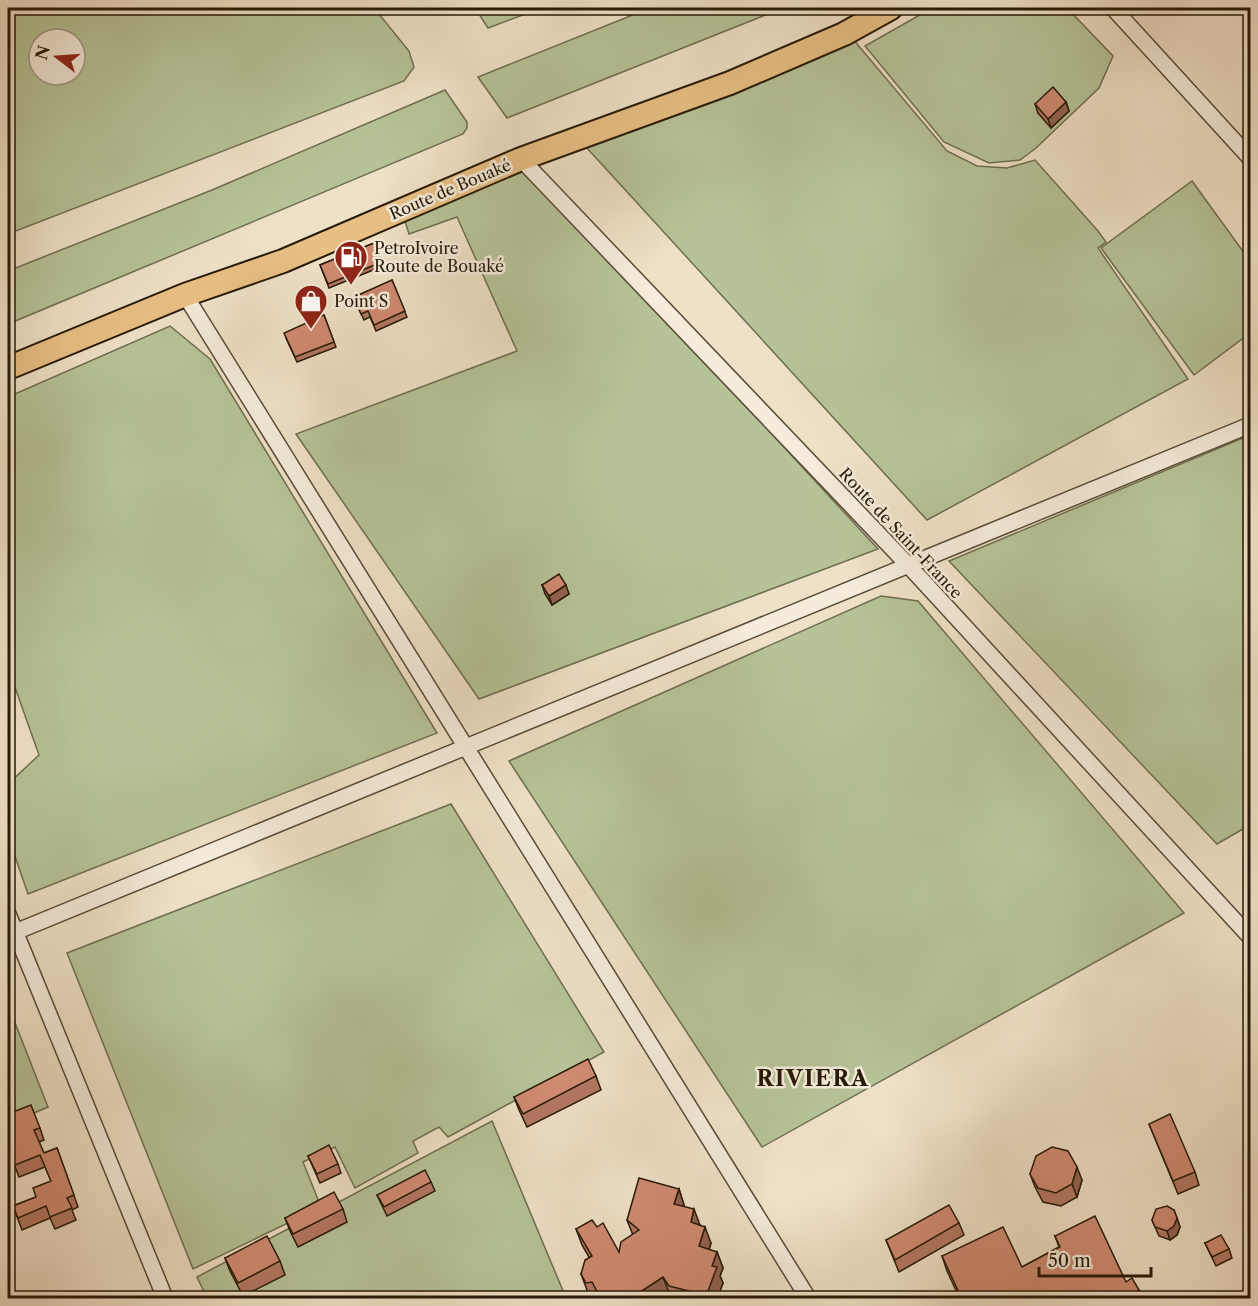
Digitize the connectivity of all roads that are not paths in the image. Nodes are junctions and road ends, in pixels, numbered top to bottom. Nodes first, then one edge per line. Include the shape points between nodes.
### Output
1 (891, 8) edge
2 (1113, 8) edge
3 (1251, 158) edge
4 (521, 159) junction
5 (185, 295) junction
6 (8, 368) edge
7 (1251, 424) edge
8 (909, 566) junction
9 (465, 746) junction
10 (8, 914) edge
11 (11, 933) edge
12 (1251, 937) edge
13 (165, 1299) edge
14 (808, 1299) edge

1 - 4 highway, Route de Bouaké via 844,34 730,83
2 - 3 street
4 - 5 highway, Route de Bouaké via 283,261
4 - 8 street, Route de Saint-France
5 - 6 highway, Route de Bouaké
5 - 9 street
7 - 8 street
8 - 9 street
8 - 12 street, Route de Saint-France
9 - 11 street
9 - 14 street
10 - 11 street
11 - 13 street

